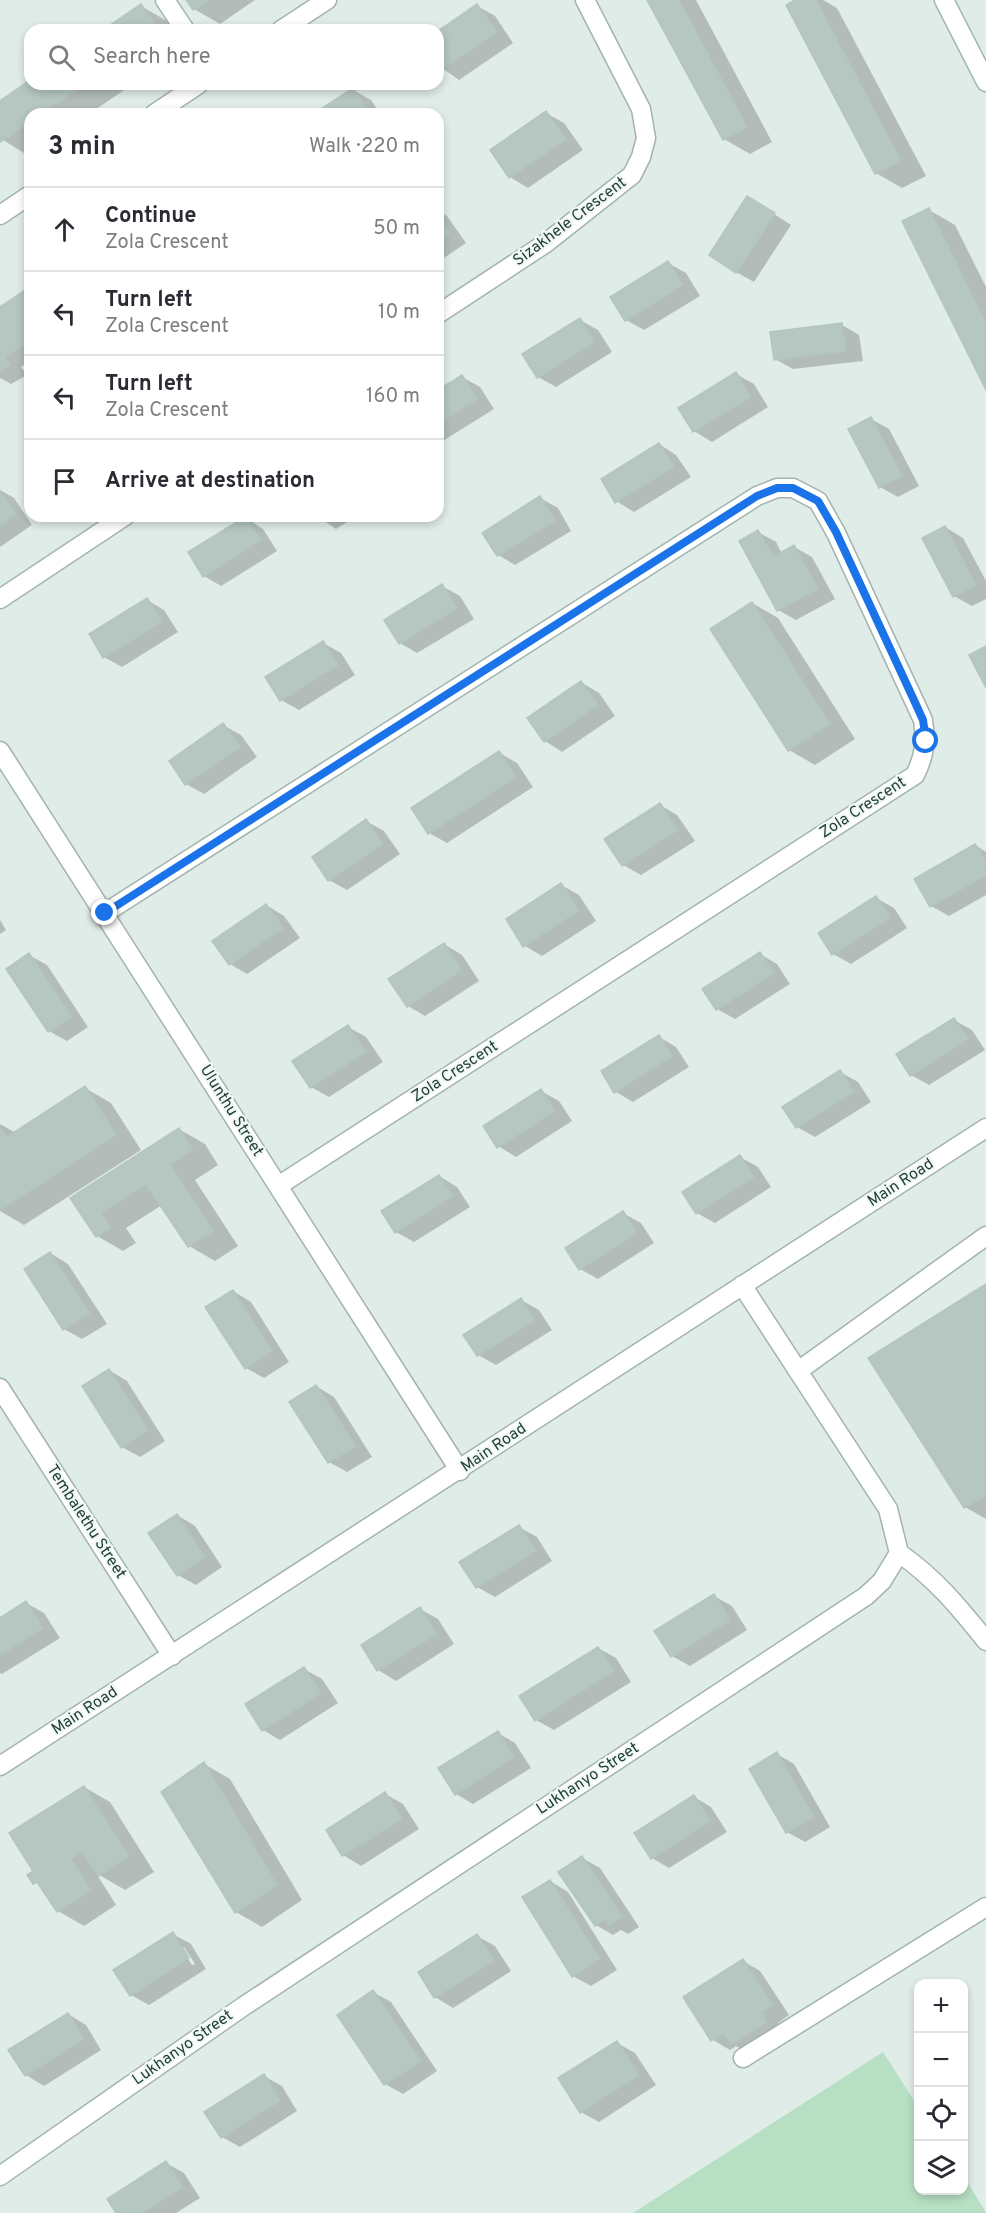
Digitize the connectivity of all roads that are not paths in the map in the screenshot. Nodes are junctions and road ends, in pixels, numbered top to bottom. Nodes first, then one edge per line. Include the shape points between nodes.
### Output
1 (165, 0) edge
2 (327, 0) edge
3 (585, 0) edge
4 (944, 0) edge
5 (181, 24) edge
6 (290, 24) edge
7 (986, 82) edge
8 (190, 90) edge
9 (163, 108) edge
10 (24, 199) edge
11 (0, 215) edge
12 (444, 310) edge
13 (116, 522) edge
14 (0, 599) edge
15 (0, 751) edge
16 (105, 913) junction
17 (986, 1128) edge
18 (279, 1186) junction
19 (986, 1236) edge
20 (742, 1285) junction
21 (798, 1371) junction
22 (0, 1388) edge
23 (460, 1471) junction
24 (899, 1553) junction
25 (986, 1641) edge
26 (171, 1656) junction
27 (0, 1766) edge
28 (986, 1907) edge
29 (743, 2058) dead end
30 (3, 2169) edge

1 - 5 street
2 - 6 street
3 - 12 street, Sizakhele Crescent via 641,109 646,138 641,158 632,175 546,243
4 - 7 street
8 - 9 street
10 - 11 street
13 - 14 street
15 - 16 street, Ulunthu Street
16 - 18 street, Ulunthu Street
16 - 18 street, Zola Crescent via 757,496 777,488 793,488 818,501 923,720 926,741 915,775
17 - 20 street, Main Road
18 - 23 street, Ulunthu Street
19 - 21 street
20 - 21 street
20 - 23 street, Main Road
21 - 24 street via 888,1509
22 - 26 street, Tembalethu Street
23 - 26 street, Main Road
24 - 25 street via 928,1573
24 - 30 street, Lukhanyo Street via 882,1581 866,1596
26 - 27 street, Main Road
28 - 29 street

